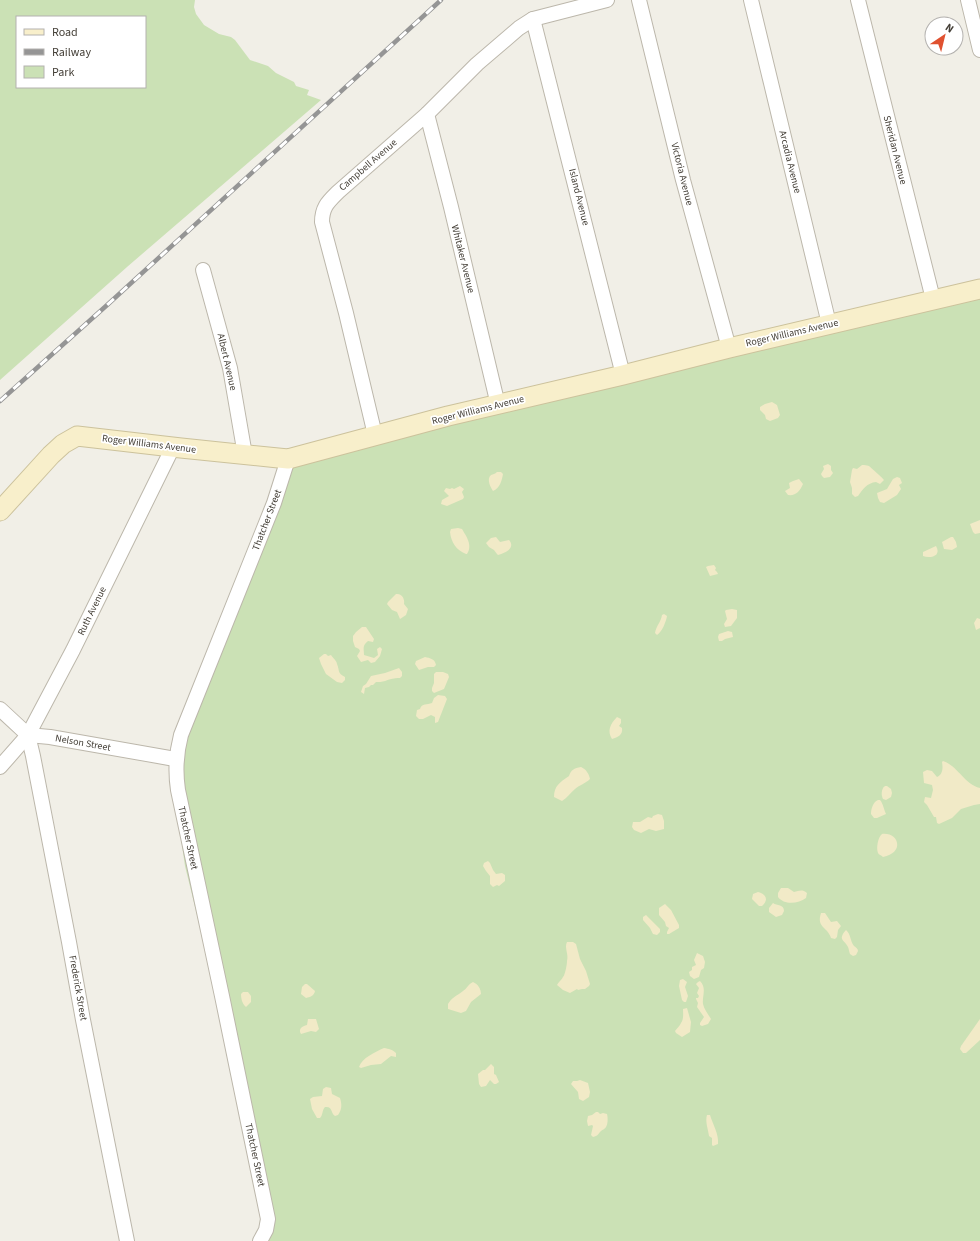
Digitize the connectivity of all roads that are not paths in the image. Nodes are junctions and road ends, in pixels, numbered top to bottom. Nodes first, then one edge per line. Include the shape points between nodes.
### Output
1 (607, 0) edge
2 (639, 0) edge
3 (751, 0) edge
4 (858, 0) edge
5 (968, 0) edge
6 (533, 19) junction
7 (980, 50) edge
8 (427, 114) junction
9 (204, 270) dead end
10 (980, 289) edge
11 (933, 299) junction
12 (829, 324) junction
13 (729, 348) junction
14 (623, 375) junction
15 (498, 405) junction
16 (375, 435) junction
17 (173, 447) junction
18 (245, 455) junction
19 (288, 459) junction
20 (0, 511) edge
21 (0, 709) edge
22 (28, 735) junction
23 (175, 759) junction
24 (0, 767) edge
25 (263, 1236) edge
26 (127, 1241) edge

1 - 6 street, Campbell Avenue
2 - 13 street, Victoria Avenue via 683,180
3 - 12 street, Arcadia Avenue
4 - 11 street, Sheridan Avenue
5 - 7 street
6 - 8 street, Campbell Avenue via 478,64
6 - 14 street, Island Avenue
8 - 15 street, Whitaker Avenue
8 - 16 street, Campbell Avenue via 338,192 326,204 322,214
9 - 18 street, Albert Avenue via 230,368
10 - 11 main road, Roger Williams Avenue
11 - 12 main road, Roger Williams Avenue
12 - 13 main road, Roger Williams Avenue
13 - 14 main road, Roger Williams Avenue
14 - 15 main road, Roger Williams Avenue
15 - 16 main road, Roger Williams Avenue
16 - 19 main road, Roger Williams Avenue
17 - 18 main road, Roger Williams Avenue
17 - 20 main road, Roger Williams Avenue via 77,436 51,455
17 - 22 street, Ruth Avenue
18 - 19 main road, Roger Williams Avenue
19 - 23 street, Thatcher Street via 274,503 181,735
21 - 22 street
22 - 23 street, Nelson Street
22 - 24 street, Ruth Avenue
22 - 26 street, Frederick Street
23 - 25 street, Thatcher Street via 178,790 268,1219

